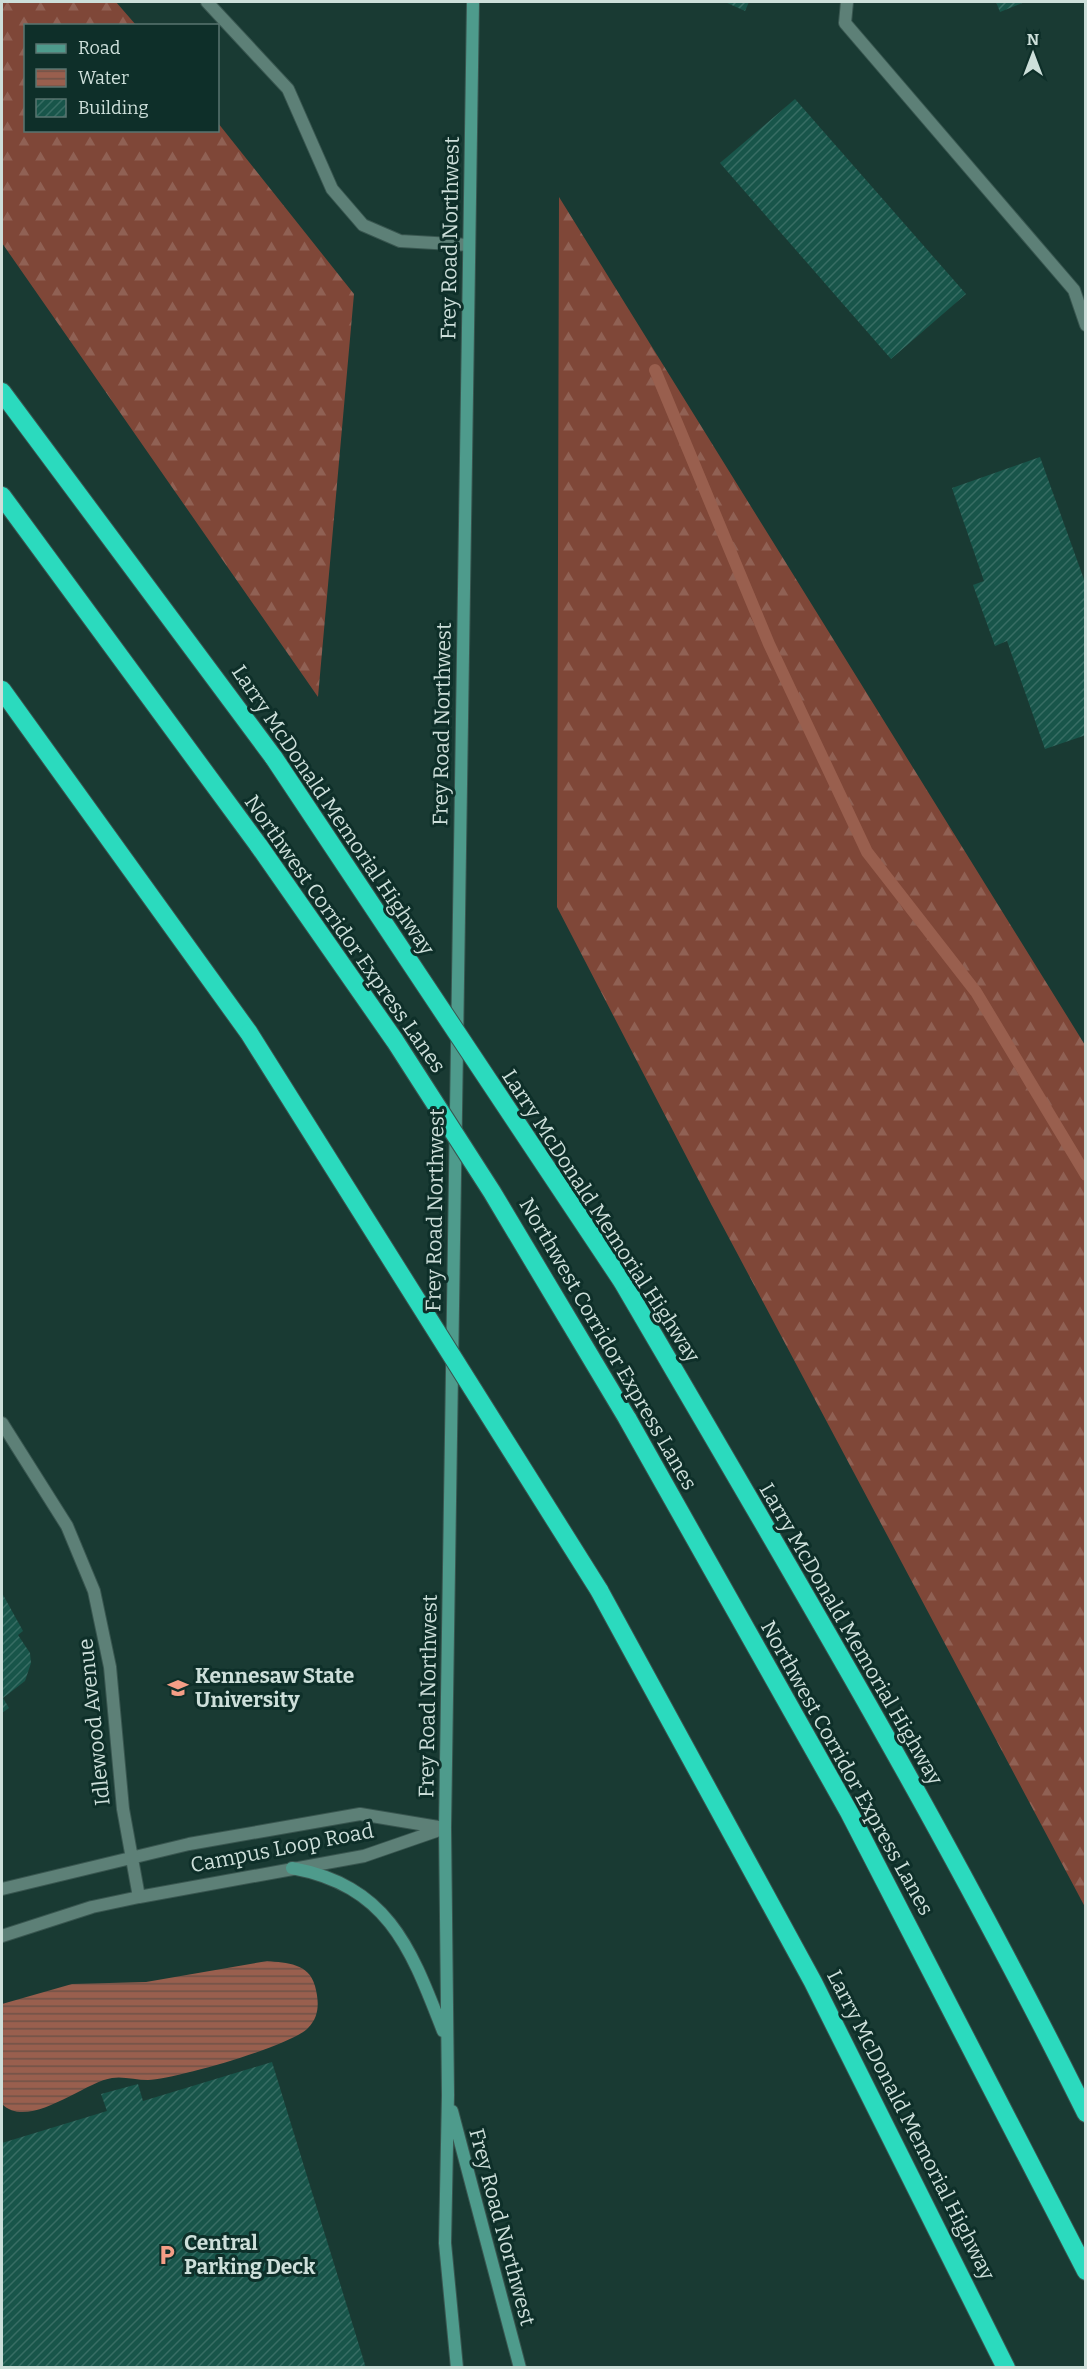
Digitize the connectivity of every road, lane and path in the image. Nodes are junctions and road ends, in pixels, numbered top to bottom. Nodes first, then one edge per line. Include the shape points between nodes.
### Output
1 (207, 2) edge
2 (473, 2) edge
3 (847, 2) edge
4 (469, 245) junction
5 (1086, 326) edge
6 (2, 392) edge
7 (2, 496) edge
8 (2, 690) edge
9 (2, 1423) edge
10 (445, 1828) junction
11 (130, 1857) junction
12 (292, 1868) junction
13 (2, 1889) edge
14 (139, 1897) junction
15 (2, 1935) edge
16 (446, 2040) junction
17 (447, 2096) junction
18 (1086, 2113) edge
19 (1086, 2271) edge
20 (457, 2367) edge
21 (520, 2367) edge
22 (1006, 2367) edge

1 - 4 street via 288,89 332,189 363,225 400,241
2 - 4 main road, Frey Road Northwest
3 - 5 street via 845,23 1074,290
4 - 10 main road, Frey Road Northwest
6 - 18 highway, Larry McDonald Memorial Highway, bridge via 274,758 622,1281 933,1823
7 - 19 highway, Northwest Corridor Express Lanes, bridge via 258,846 395,1041 492,1192 627,1418 849,1812
8 - 22 highway, Larry McDonald Memorial Highway, bridge via 249,1033 599,1590 813,1982
9 - 11 street, Idlewood Avenue via 67,1526 94,1591 110,1667
10 - 11 street, Campus Loop Road via 360,1814
10 - 12 street, Campus Loop Road via 364,1856
10 - 16 main road, Frey Road Northwest
11 - 13 street, Campus Loop Road
11 - 14 street, Idlewood Avenue
12 - 14 street, Campus Loop Road
12 - 16 main road via 345,1886 389,1920 419,1970
14 - 15 street, Campus Loop Road
16 - 17 main road, Frey Road Northwest
17 - 20 main road, Frey Road Northwest via 445,2243
17 - 21 main road, Frey Road Northwest

